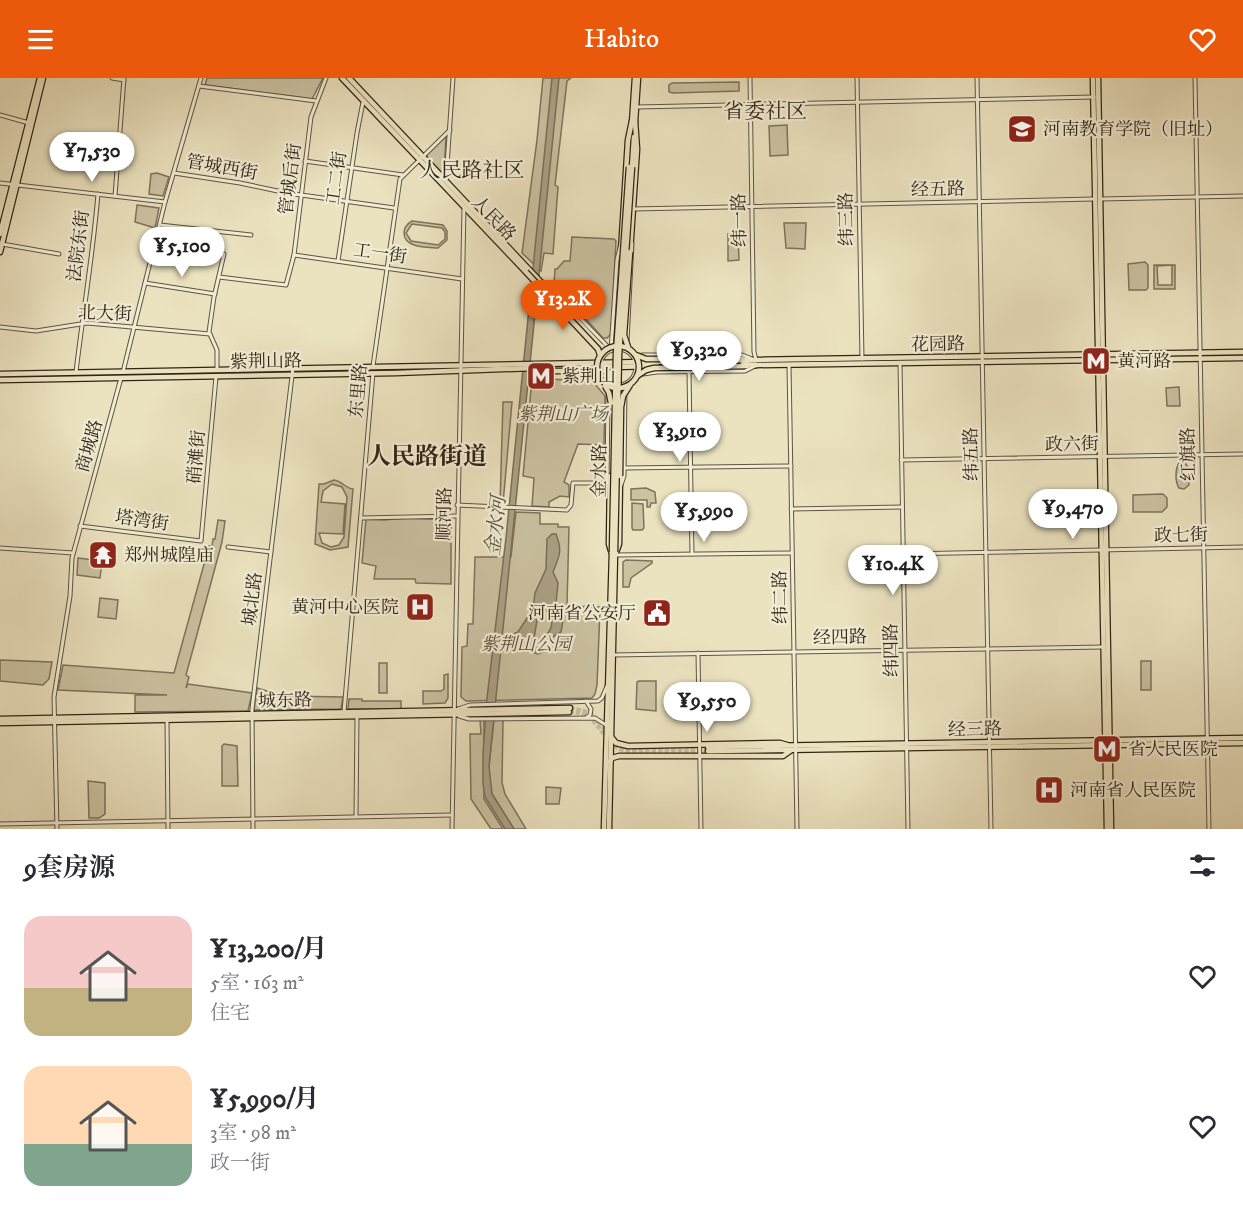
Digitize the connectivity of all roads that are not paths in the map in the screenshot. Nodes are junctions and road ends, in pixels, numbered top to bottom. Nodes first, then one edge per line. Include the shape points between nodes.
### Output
1 (42, 78) edge
2 (112, 78) edge
3 (201, 78) edge
4 (326, 78) edge
5 (342, 78) edge
6 (349, 78) edge
7 (453, 78) edge
8 (636, 78) edge
9 (750, 78) edge
10 (857, 78) edge
11 (977, 78) edge
12 (1093, 78) edge
13 (1098, 78) edge
14 (1195, 78) edge
15 (124, 79) edge
16 (199, 86) junction
17 (1094, 97) junction
18 (363, 100) junction
19 (977, 100) junction
20 (316, 101) junction
21 (857, 102) junction
22 (750, 104) junction
23 (636, 107) junction
24 (0, 115) edge
25 (634, 121) junction
26 (29, 123) junction
27 (450, 130) junction
28 (421, 157) junction
29 (305, 160) junction
30 (352, 168) junction
31 (174, 173) junction
32 (403, 175) junction
33 (446, 180) junction
34 (0, 183) edge
35 (15, 184) junction
36 (98, 194) junction
37 (301, 195) junction
38 (115, 196) junction
39 (1243, 196) edge
40 (1198, 197) junction
41 (464, 199) junction
42 (1098, 199) junction
43 (979, 201) junction
44 (165, 202) junction
45 (347, 202) junction
46 (859, 204) junction
47 (464, 206) junction
48 (752, 206) junction
49 (394, 208) junction
50 (633, 209) junction
51 (159, 225) junction
52 (0, 234) edge
53 (251, 235) dead end
54 (631, 237) junction
55 (621, 240) junction
56 (155, 243) junction
57 (2, 244) junction
58 (0, 252) edge
59 (59, 254) dead end
60 (294, 255) junction
61 (338, 261) junction
62 (386, 268) junction
63 (527, 269) junction
64 (219, 277) junction
65 (462, 279) junction
66 (145, 283) junction
67 (215, 294) junction
68 (82, 323) junction
69 (0, 327) edge
70 (135, 327) junction
71 (210, 334) junction
72 (609, 349) junction
73 (630, 352) junction
74 (1243, 352) edge
75 (1200, 355) junction
76 (1101, 357) junction
77 (862, 358) junction
78 (1243, 358) edge
79 (983, 359) junction
80 (600, 360) junction
81 (756, 362) junction
82 (900, 363) junction
83 (789, 364) junction
84 (635, 365) junction
85 (518, 367) junction
86 (533, 367) junction
87 (460, 368) junction
88 (373, 370) junction
89 (292, 371) junction
90 (76, 372) junction
91 (217, 372) junction
92 (689, 372) junction
93 (0, 374) edge
94 (122, 374) junction
95 (635, 376) junction
96 (0, 380) edge
97 (604, 381) junction
98 (628, 384) junction
99 (1243, 454) edge
100 (1202, 455) junction
101 (1102, 457) junction
102 (985, 459) junction
103 (901, 460) junction
104 (791, 466) junction
105 (691, 467) junction
106 (624, 468) junction
107 (607, 483) junction
108 (610, 490) junction
109 (620, 490) junction
110 (457, 505) junction
111 (902, 507) junction
112 (792, 509) junction
113 (457, 516) junction
114 (361, 518) junction
115 (80, 526) junction
116 (201, 541) joint
117 (228, 547) dead end
118 (1243, 547) edge
119 (0, 548) edge
120 (1203, 548) junction
121 (1104, 550) junction
122 (272, 552) junction
123 (986, 552) junction
124 (73, 553) junction
125 (613, 553) junction
126 (792, 553) junction
127 (692, 554) junction
128 (903, 554) junction
129 (1103, 647) junction
130 (988, 648) junction
131 (905, 649) junction
132 (794, 651) junction
133 (698, 653) junction
134 (612, 655) junction
135 (607, 685) junction
136 (586, 701) junction
137 (569, 710) tunnel mouth
138 (497, 711) junction
139 (344, 712) junction
140 (483, 712) junction
141 (454, 713) junction
142 (252, 716) junction
143 (357, 716) junction
144 (584, 718) junction
145 (54, 720) junction
146 (167, 720) junction
147 (0, 721) edge
148 (606, 725) junction
149 (611, 737) junction
150 (1243, 738) edge
151 (1207, 741) junction
152 (1107, 742) junction
153 (1243, 742) edge
154 (699, 744) junction
155 (990, 744) junction
156 (907, 746) junction
157 (794, 748) junction
158 (708, 749) tunnel mouth
159 (699, 756) junction
160 (610, 762) junction
161 (452, 815) junction
162 (356, 817) junction
163 (253, 819) junction
164 (168, 820) junction
165 (56, 822) junction
166 (0, 824) edge
167 (57, 829) edge
168 (168, 829) edge
169 (253, 829) edge
170 (452, 829) edge
171 (604, 829) edge
172 (609, 829) edge
173 (701, 829) edge
174 (797, 829) edge
175 (908, 829) edge
176 (991, 829) edge
177 (1107, 829) edge
178 (1111, 829) edge
179 (1209, 829) edge

1 - 26 main road
1 - 35 main road
2 - 15 street
3 - 16 street, 商城路
4 - 20 street, 管城后街
5 - 18 main road, 人民路
6 - 28 main road, 人民路
7 - 27 street
8 - 23 main road, 金水路
8 - 25 main road, 金水路
9 - 22 street, 纬一路
10 - 21 street, 纬三路
11 - 19 street, 纬五路
12 - 17 main road
13 - 42 main road
14 - 40 street, 红旗路
15 - 38 street
16 - 20 street
16 - 31 street, 商城路
17 - 19 street
17 - 42 main road
18 - 28 main road, 人民路
18 - 30 street, 工二街
19 - 21 street
19 - 43 street, 纬五路
20 - 29 street, 管城后街
21 - 22 street
21 - 46 street, 纬三路
22 - 23 street
22 - 48 street, 纬一路
23 - 25 main road, 金水路
24 - 26 street
25 - 50 main road via 638,149
25 - 55 main road via 628,140
25 - 125 main road, 金水路, bridge via 615,354
26 - 35 main road
27 - 28 street, 东里路
27 - 33 street
28 - 32 street, 东里路
28 - 33 main road, 人民路
28 - 47 main road, 人民路
29 - 30 street
29 - 37 street, 管城后街
30 - 32 street
30 - 45 street, 工二街
31 - 37 street, 管城西街
31 - 44 street, 商城路
32 - 49 street, 东里路
33 - 41 main road, 人民路
34 - 35 street
35 - 36 street
35 - 52 main road
35 - 57 main road
36 - 38 street
36 - 68 street, 法院东街
37 - 45 street, 管城西街
37 - 60 street, 管城后街
38 - 44 street
39 - 40 street, 经五路
40 - 42 street, 经五路
40 - 75 street, 红旗路
41 - 47 street, 顺河路
41 - 63 main road, 人民路
42 - 43 street, 经五路
42 - 76 main road
43 - 46 street, 经五路
43 - 79 street, 纬五路
44 - 51 street, 商城路
45 - 49 street, 管城西街
45 - 61 street, 工二街
46 - 48 street, 经五路
46 - 77 street, 纬三路
47 - 63 main road, 人民路
47 - 65 street, 顺河路
48 - 50 street, 经五路
48 - 81 street, 纬一路
49 - 62 street, 东里路
50 - 54 main road
51 - 53 street
51 - 56 street, 商城路
54 - 73 street via 634,248
54 - 73 main road, bridge via 624,336
55 - 72 street
55 - 72 main road, bridge via 615,330
56 - 64 street via 223,253
56 - 66 street, 商城路
57 - 58 main road
57 - 59 street
60 - 61 street, 工一街
60 - 64 street, 管城后街 via 286,285
61 - 62 street, 工一街
62 - 65 street, 工一街
62 - 88 street, 东里路
63 - 72 main road, bridge via 600,345
63 - 80 main road, bridge via 598,349
64 - 67 street
65 - 87 street, 顺河路
66 - 67 street
66 - 70 street, 商城路
67 - 71 street
68 - 69 street, 北大街 via 36,331
68 - 70 street, 北大街
68 - 90 street, 法院东街
70 - 71 street, 北大街
70 - 94 street, 商城路
71 - 91 street, 硝滩街 via 217,350
72 - 73 main road, 花园路, bridge via 618,345
72 - 80 main road, bridge
73 - 81 main road, 花园路, bridge via 646,359
73 - 81 street via 647,356 742,355
73 - 84 street
73 - 95 main road, bridge via 639,364
74 - 75 main road, 花园路
75 - 76 main road, 花园路
75 - 78 main road, 花园路
75 - 100 street, 红旗路
76 - 79 main road, 花园路
76 - 101 main road
77 - 79 main road, 花园路
77 - 81 main road, 花园路
79 - 82 main road, 花园路
79 - 102 street, 纬五路
80 - 84 main road
80 - 86 main road
80 - 86 main road
80 - 97 street
80 - 97 main road, bridge via 596,367
81 - 83 main road, 花园路
81 - 84 main road
81 - 92 street via 745,371
81 - 95 main road, 花园路, bridge via 742,367 654,368
82 - 83 main road, 花园路
82 - 103 street, 纬四路
83 - 104 street, 纬二路
84 - 95 street
85 - 86 main road
85 - 86 main road
85 - 87 main road, 紫荆山路
86 - 97 main road via 587,372
87 - 88 main road, 紫荆山路
87 - 110 street, 顺河路
88 - 89 main road, 紫荆山路
88 - 114 street, 东里路
89 - 91 main road, 紫荆山路
89 - 122 street, 城北路
90 - 93 main road, 紫荆山路
90 - 94 main road, 紫荆山路
91 - 94 main road, 紫荆山路
91 - 116 street, 硝滩街
92 - 95 street
92 - 105 street
94 - 96 main road, 紫荆山路
94 - 115 street, 商城路
95 - 98 main road, bridge
97 - 98 main road, bridge via 618,388
97 - 107 street
97 - 108 main road, bridge via 611,400
98 - 106 street
98 - 109 main road, bridge via 621,407
99 - 100 street, 政六街
100 - 101 street, 政六街
100 - 120 street, 红旗路
101 - 102 street, 政六街
101 - 121 main road
102 - 103 street, 政六街
102 - 123 street, 纬五路
103 - 111 street, 纬四路
104 - 105 street
104 - 112 street, 纬二路
105 - 106 street
105 - 127 street
106 - 109 street
107 - 108 street
107 - 110 street via 573,483 567,510
108 - 125 main road via 609,544
109 - 125 main road via 619,544
110 - 113 street, 顺河路
111 - 112 street
111 - 128 street, 纬四路
112 - 126 street, 纬二路
113 - 114 street
113 - 141 street, 顺河路
114 - 139 street, 东里路
115 - 116 street, 塔湾街
115 - 124 street, 商城路
117 - 122 street
118 - 120 street, 政七街
119 - 124 street
120 - 121 street, 政七街
120 - 151 street, 红旗路
121 - 123 street, 政七街
121 - 129 main road
121 - 152 main road
122 - 142 street, 城北路
123 - 128 street, 政七街
123 - 130 street, 纬五路
124 - 145 street, 商城路
125 - 127 street
125 - 134 main road, 金水路
125 - 135 main road, 金水路
126 - 127 street
126 - 132 street, 纬二路
128 - 131 street, 纬四路
129 - 130 street, 经四路
129 - 152 main road
130 - 131 street, 经四路
130 - 155 street, 纬五路
131 - 132 street, 经四路
131 - 156 street, 纬四路
132 - 133 street, 经四路
132 - 157 street, 纬二路
133 - 134 street, 经四路
133 - 154 street
134 - 149 main road, 金水路
135 - 136 street via 600,700
135 - 148 main road, 金水路
136 - 138 street
136 - 144 street via 591,712
137 - 138 main road, 城东路
138 - 140 main road, 城东路
138 - 140 street
138 - 144 street
139 - 141 main road, 城东路
139 - 142 main road, 城东路
140 - 141 main road, 城东路
140 - 141 street via 469,718
141 - 143 main road, 城东路
141 - 161 street, 顺河路
142 - 143 main road, 城东路
142 - 145 main road, 城东路
142 - 146 main road, 城东路
142 - 163 street, 城北路
143 - 162 street
144 - 148 street via 598,719
145 - 146 main road, 城东路
145 - 147 main road, 城东路
145 - 165 street, 商城路
146 - 164 street
148 - 171 main road, 金水路
149 - 154 main road via 620,745
149 - 160 main road, 金水路
150 - 151 main road, 经三路
151 - 152 main road, 经三路
151 - 153 main road, 经三路
151 - 179 street, 红旗路
152 - 155 main road, 经三路
152 - 177 main road
152 - 178 main road
154 - 157 main road via 780,743
154 - 159 street
155 - 156 main road, 经三路
155 - 176 street, 纬五路
156 - 157 main road, 经三路
156 - 175 street, 纬四路
157 - 158 main road, 经三路
157 - 159 main road via 783,756
157 - 174 street, 纬二路
159 - 160 main road via 619,756
159 - 173 street
160 - 172 main road, 金水路
161 - 162 street
161 - 170 street, 顺河路
162 - 163 street
163 - 164 street
163 - 169 street, 城北路
164 - 165 street
164 - 168 street
165 - 166 street
165 - 167 street, 商城路

